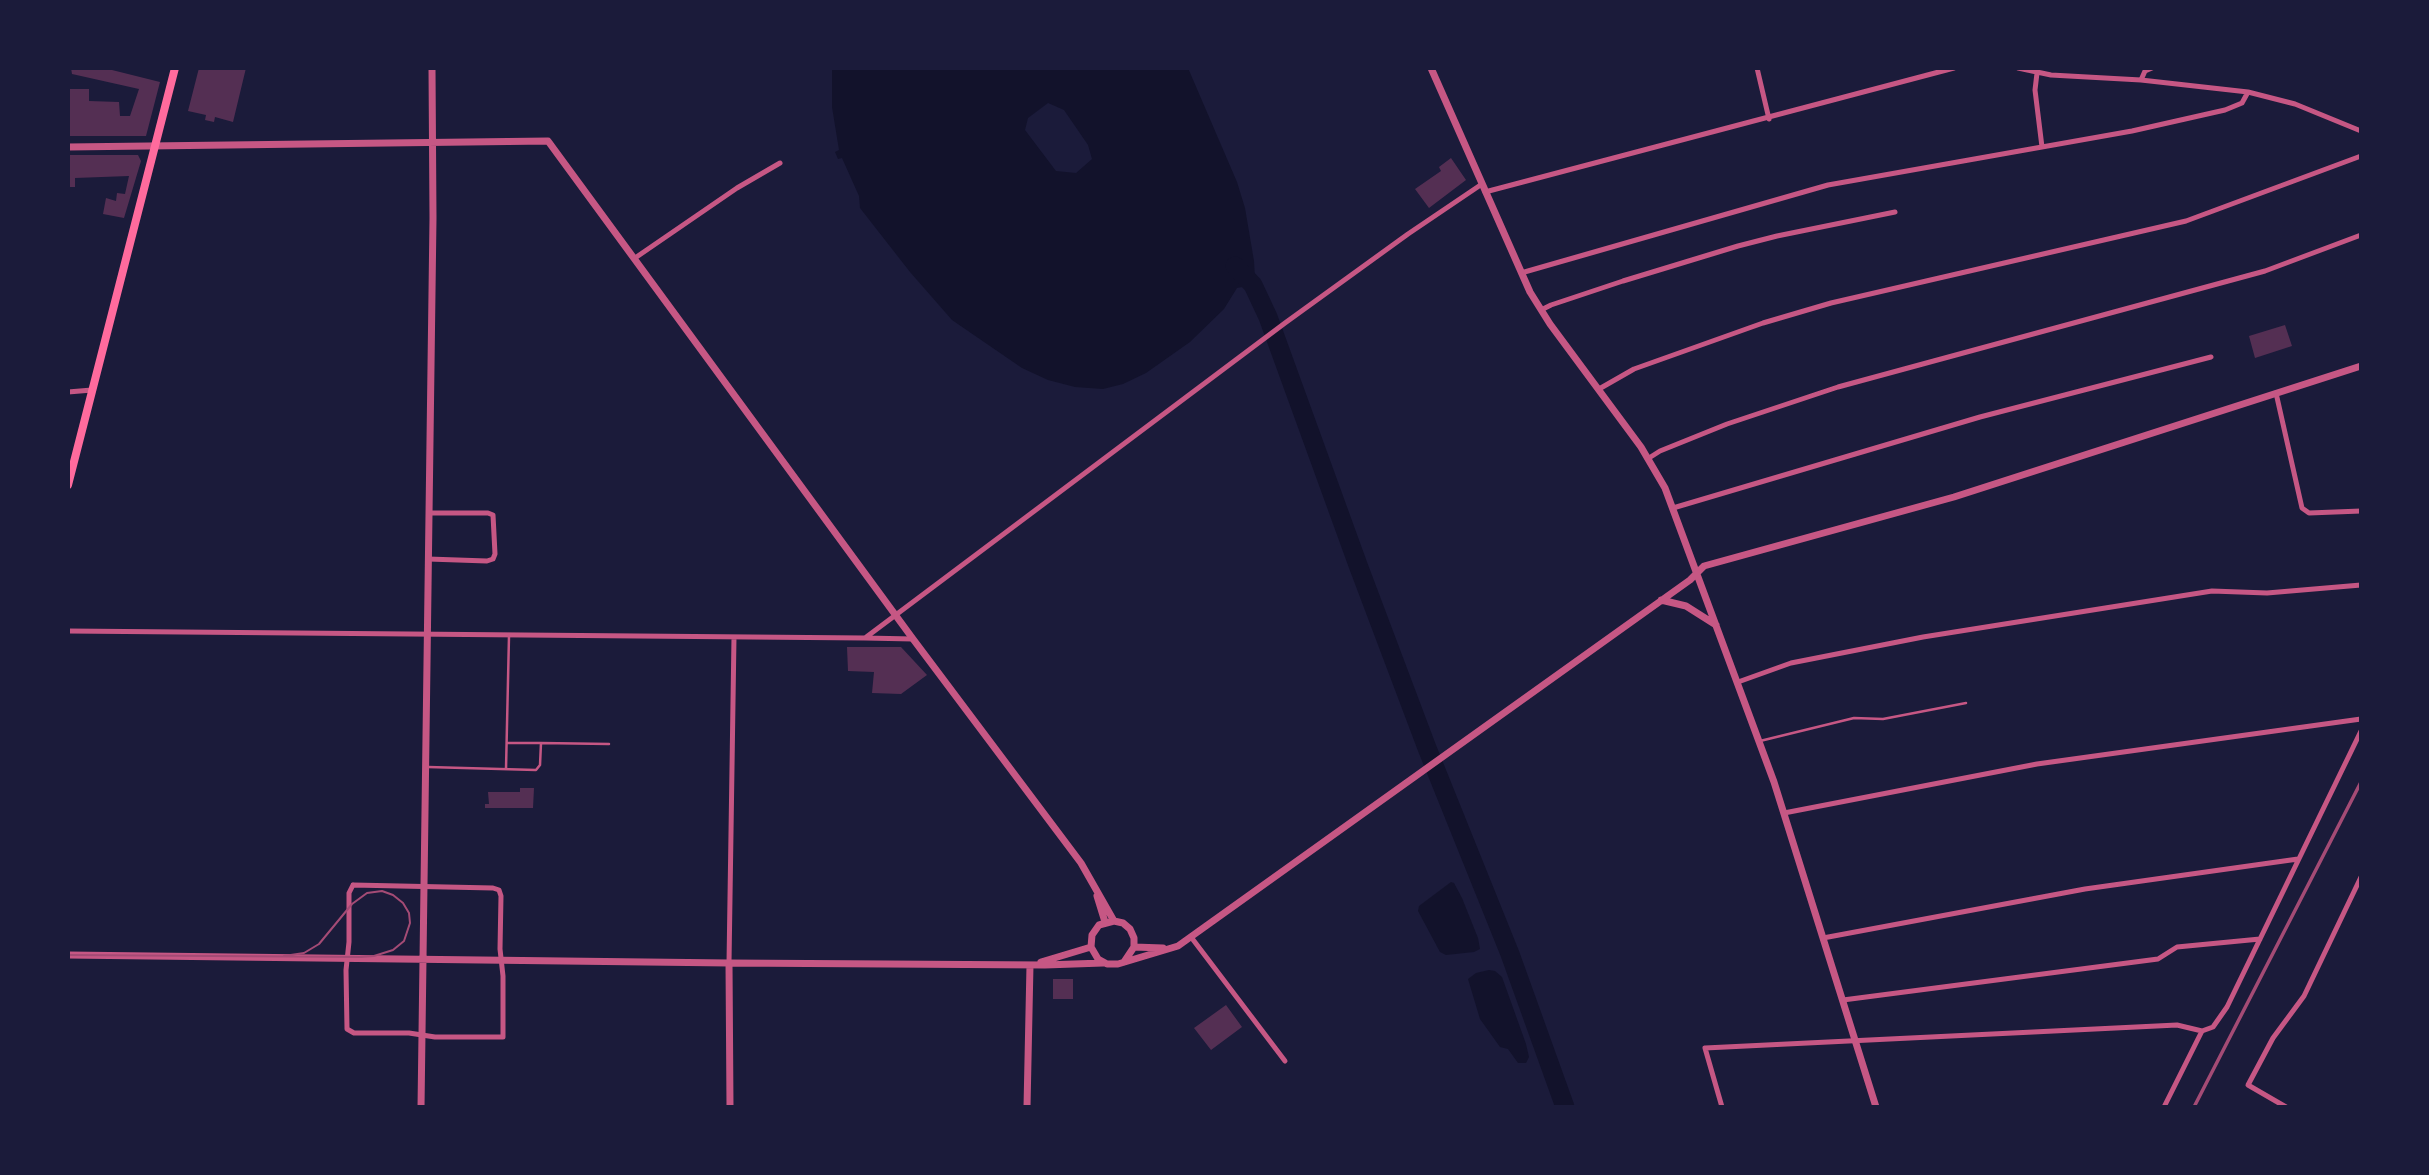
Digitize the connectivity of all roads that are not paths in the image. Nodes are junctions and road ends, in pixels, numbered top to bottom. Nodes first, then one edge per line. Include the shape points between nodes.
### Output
1 (175, 68) edge
2 (432, 68) edge
3 (1431, 68) edge
4 (1756, 68) edge
5 (1954, 68) edge
6 (2018, 68) edge
7 (2152, 68) edge
8 (2036, 73) junction
9 (2141, 80) junction
10 (2248, 92) junction
11 (1769, 119) junction
12 (2361, 131) edge
13 (432, 141) junction
14 (155, 145) junction
15 (68, 147) edge
16 (2042, 147) junction
17 (2361, 156) edge
18 (780, 163) dead end
19 (1483, 188) junction
20 (1895, 212) dead end
21 (2361, 235) edge
22 (635, 258) junction
23 (1521, 273) junction
24 (1541, 310) junction
25 (2211, 357) dead end
26 (2361, 366) edge
27 (1599, 389) junction
28 (92, 390) junction
29 (68, 392) edge
30 (2276, 393) junction
31 (1649, 458) junction
32 (68, 485) edge
33 (1672, 508) junction
34 (2361, 511) edge
35 (429, 513) junction
36 (428, 559) junction
37 (1697, 573) junction
38 (2361, 585) edge
39 (1660, 600) junction
40 (895, 615) junction
41 (1716, 625) junction
42 (68, 631) edge
43 (427, 634) junction
44 (509, 636) junction
45 (734, 637) junction
46 (865, 638) junction
47 (913, 639) junction
48 (1738, 682) junction
49 (1966, 703) dead end
50 (2361, 719) edge
51 (2361, 731) edge
52 (1760, 741) junction
53 (507, 743) junction
54 (541, 743) junction
55 (609, 744) dead end
56 (424, 767) junction
57 (506, 769) junction
58 (1784, 813) junction
59 (2298, 859) junction
60 (2361, 877) edge
61 (1092, 881) junction
62 (425, 887) junction
63 (1114, 921) junction
64 (1105, 922) junction
65 (1191, 937) junction
66 (1824, 938) junction
67 (2260, 939) junction
68 (1091, 947) junction
69 (1134, 947) junction
70 (1171, 948) junction
71 (68, 955) edge
72 (347, 958) junction
73 (424, 959) junction
74 (502, 961) junction
75 (1124, 962) junction
76 (729, 963) junction
77 (1104, 963) junction
78 (1030, 965) junction
79 (1843, 1000) junction
80 (2202, 1031) junction
81 (422, 1035) junction
82 (1855, 1041) junction
83 (1285, 1061) dead end
84 (421, 1107) edge
85 (730, 1107) edge
86 (1027, 1107) edge
87 (1722, 1107) edge
88 (1876, 1107) edge
89 (2164, 1107) edge
90 (2286, 1107) edge

1 - 14 main road
2 - 13 street
3 - 19 street
4 - 11 street
5 - 11 street
6 - 8 street
7 - 9 street
8 - 9 street
8 - 16 street
9 - 10 street
10 - 12 street via 2295,104
10 - 16 street via 2242,103 2225,110
11 - 19 street
13 - 14 street
13 - 22 street via 548,141
13 - 35 street
14 - 15 street
14 - 28 main road
16 - 23 street via 1828,185
17 - 27 street via 2186,221 1831,303 1763,323 1634,369
18 - 22 street
19 - 23 street
19 - 40 street via 1408,233
20 - 24 street via 1738,246
21 - 31 street via 2265,271 1838,387 1727,424
22 - 40 street
23 - 24 street
24 - 27 street
25 - 33 street via 1993,413
26 - 30 street
27 - 31 street
28 - 29 street
28 - 32 main road
30 - 34 street via 2302,508 2309,513
30 - 37 street via 1954,497 1717,561
31 - 33 street
33 - 37 street
35 - 36 street
35 - 36 street via 493,515 495,554 487,561
36 - 43 street
37 - 39 street
37 - 41 street
38 - 48 street via 2267,593 2212,591 1923,637 1791,663
39 - 41 street via 1686,606
39 - 65 street
40 - 46 street
40 - 47 street
41 - 48 street
42 - 43 street
43 - 44 street
43 - 56 street
44 - 45 street
44 - 53 lane
45 - 46 street
45 - 76 street
46 - 47 street
47 - 61 street
48 - 52 street
49 - 52 lane via 1883,719 1853,718
50 - 58 street via 2037,764
51 - 59 street
52 - 58 street
53 - 54 lane
53 - 57 lane
54 - 55 lane
54 - 57 lane via 538,769
56 - 57 lane
56 - 62 street
58 - 66 street
59 - 66 street via 1996,904
59 - 67 street
60 - 90 street via 2304,996 2273,1038 2248,1085
61 - 63 street
61 - 64 street
62 - 72 street via 351,887
62 - 73 street
62 - 74 street via 499,890
63 - 64 street
63 - 69 street via 1130,929
64 - 68 street via 1095,930
65 - 70 street
65 - 83 street
66 - 79 street
67 - 79 street via 2177,947 2158,959
67 - 80 street via 2227,1007 2213,1027
68 - 77 street
68 - 78 street
69 - 70 street
69 - 75 street
70 - 75 street
71 - 72 street
72 - 73 street
72 - 81 street via 347,1029
73 - 74 street
73 - 81 street
74 - 76 street
74 - 81 street via 503,1037
75 - 77 street
76 - 78 street
76 - 85 street
77 - 78 street
78 - 86 street
79 - 82 street
80 - 82 street via 2177,1025
80 - 89 street
81 - 84 street
82 - 87 street via 1704,1048
82 - 88 street

